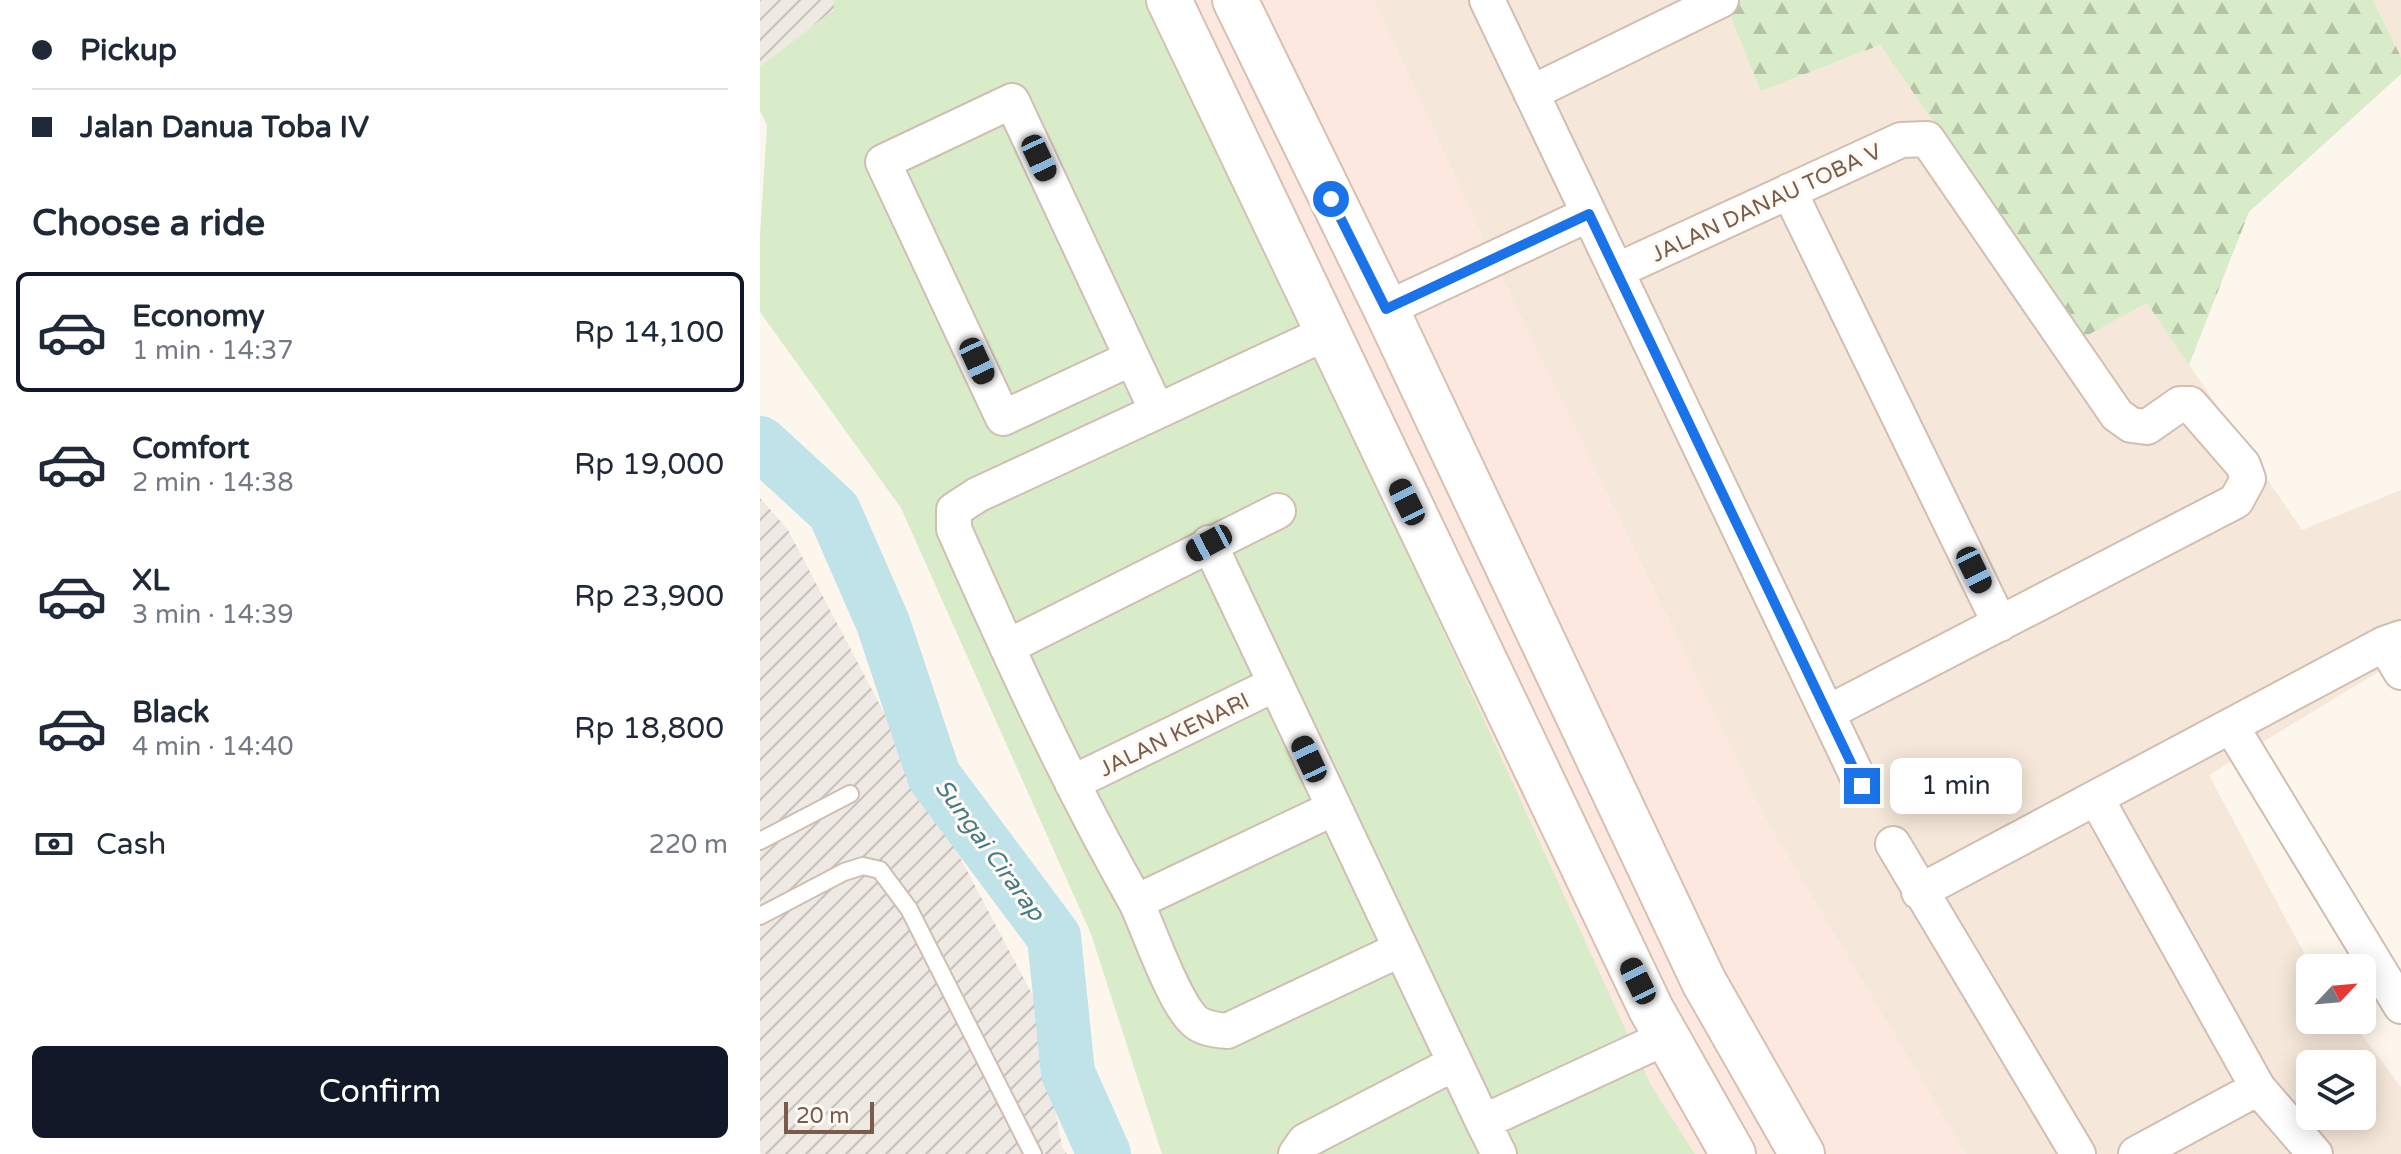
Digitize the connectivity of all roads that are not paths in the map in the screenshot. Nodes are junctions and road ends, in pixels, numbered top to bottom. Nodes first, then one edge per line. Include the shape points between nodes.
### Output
1 (1169, 0) edge
2 (1235, 0) edge
3 (1487, 0) edge
4 (1711, 3) edge
5 (1531, 93) junction
6 (1789, 191) junction
7 (1589, 214) junction
8 (1359, 256) junction
9 (1616, 271) junction
10 (1303, 280) junction
11 (1386, 309) junction
12 (1326, 333) junction
13 (1132, 358) junction
14 (1157, 411) junction
15 (1278, 511) dead end
16 (1209, 543) junction
17 (2000, 624) junction
18 (1007, 647) junction
19 (2395, 651) edge
20 (1275, 684) junction
21 (1827, 713) junction
22 (2231, 726) junction
23 (1072, 783) junction
24 (1862, 786) dead end
25 (850, 794) dead end
26 (2096, 798) junction
27 (1332, 809) junction
28 (760, 841) edge
29 (1893, 844) dead end
30 (1919, 892) junction
31 (1136, 902) junction
32 (760, 916) edge
33 (1401, 949) junction
34 (2401, 1006) edge
35 (1667, 1037) junction
36 (1455, 1063) junction
37 (2258, 1088) junction
38 (1483, 1122) junction
39 (1033, 1154) edge
40 (1296, 1154) edge
41 (1499, 1154) edge
42 (1733, 1154) edge
43 (1802, 1154) edge
44 (2078, 1154) edge
45 (2136, 1154) edge
46 (2315, 1154) edge

1 - 10 main road
2 - 8 main road
3 - 5 street
4 - 5 street
5 - 7 street
6 - 9 street, JALAN DANAU TOBA V
6 - 17 street
6 - 17 street, JALAN DANAU TOBA V via 1901,140 1917,137 1934,145 2117,415 2131,425 2147,427 2180,404 2190,404 2243,465 2248,479 2236,501
7 - 9 street
7 - 11 street
8 - 10 main road
8 - 11 main road
9 - 21 street
10 - 12 main road
11 - 43 main road via 1704,982
12 - 14 street
12 - 35 main road
13 - 13 street via 1012,101 883,162 1003,418
13 - 14 street
14 - 18 street via 954,510 954,529
15 - 16 street
16 - 18 street
16 - 20 street
17 - 21 street
18 - 23 street
19 - 22 street
20 - 23 street, JALAN KENARI
20 - 27 street
21 - 24 street
22 - 26 street
22 - 34 street
23 - 31 street
25 - 28 lane
26 - 30 street
26 - 37 street
27 - 31 street
27 - 33 street
29 - 30 street
30 - 44 street
31 - 33 street via 1188,1015 1213,1030 1227,1031
32 - 39 lane via 844,872 863,866 880,870 909,909
33 - 36 street
35 - 38 street
35 - 42 main road
36 - 38 street
36 - 40 street via 1305,1141
37 - 45 street
37 - 46 street
38 - 41 street

